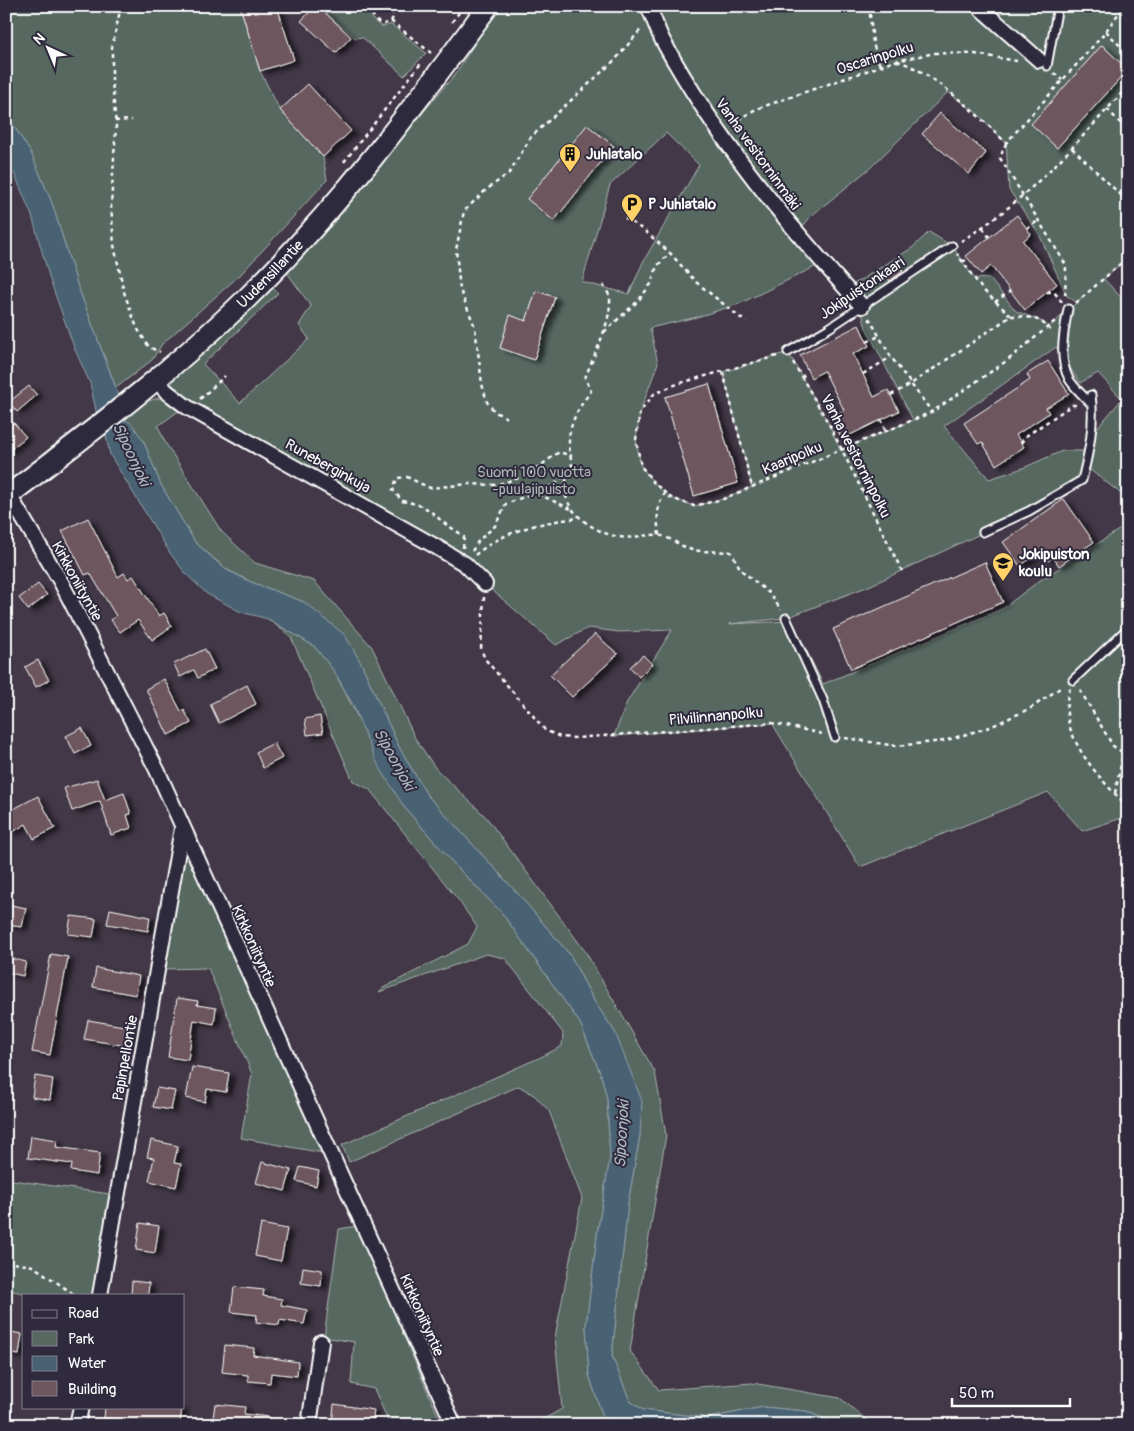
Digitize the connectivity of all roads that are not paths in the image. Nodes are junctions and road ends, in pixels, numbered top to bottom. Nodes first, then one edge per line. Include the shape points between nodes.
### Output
1 (488, 6) edge
2 (978, 6) edge
3 (1058, 6) edge
4 (650, 10) edge
5 (1043, 63) joint
6 (952, 246) road end
7 (862, 306) junction
8 (1068, 309) road end
9 (788, 352) road end
10 (156, 379) junction
11 (1091, 396) dead end
12 (1092, 405) junction
13 (7, 494) edge
14 (984, 532) dead end
15 (485, 584) road end
16 (786, 618) road end
17 (1128, 628) edge
18 (1073, 680) road end
19 (835, 737) road end
20 (182, 828) junction
21 (100, 1294) edge
22 (321, 1342) dead end
23 (80, 1408) edge
24 (78, 1425) edge
25 (309, 1425) edge
26 (454, 1425) edge

1 - 10 street, Uudensillantie via 402,120 294,250 243,301 166,354
2 - 5 street
3 - 5 lane
4 - 7 street, Vanha vesitorninmäki via 662,40 720,132 778,213
6 - 7 lane, Jokipuistonkaari
7 - 9 lane, Jokipuistonkaari
8 - 12 lane via 1063,352 1069,378
10 - 13 street, Uudensillantie
10 - 15 street, Runeberginkuja via 166,391 192,409 465,564
11 - 12 lane
12 - 14 lane via 1089,452 1082,480
13 - 20 street, Kirkkoniityntie via 61,582 157,770
16 - 19 lane via 823,700
17 - 18 lane
20 - 21 street, Papinpellontie
20 - 26 street, Kirkkoniityntie
22 - 25 street
23 - 24 street

